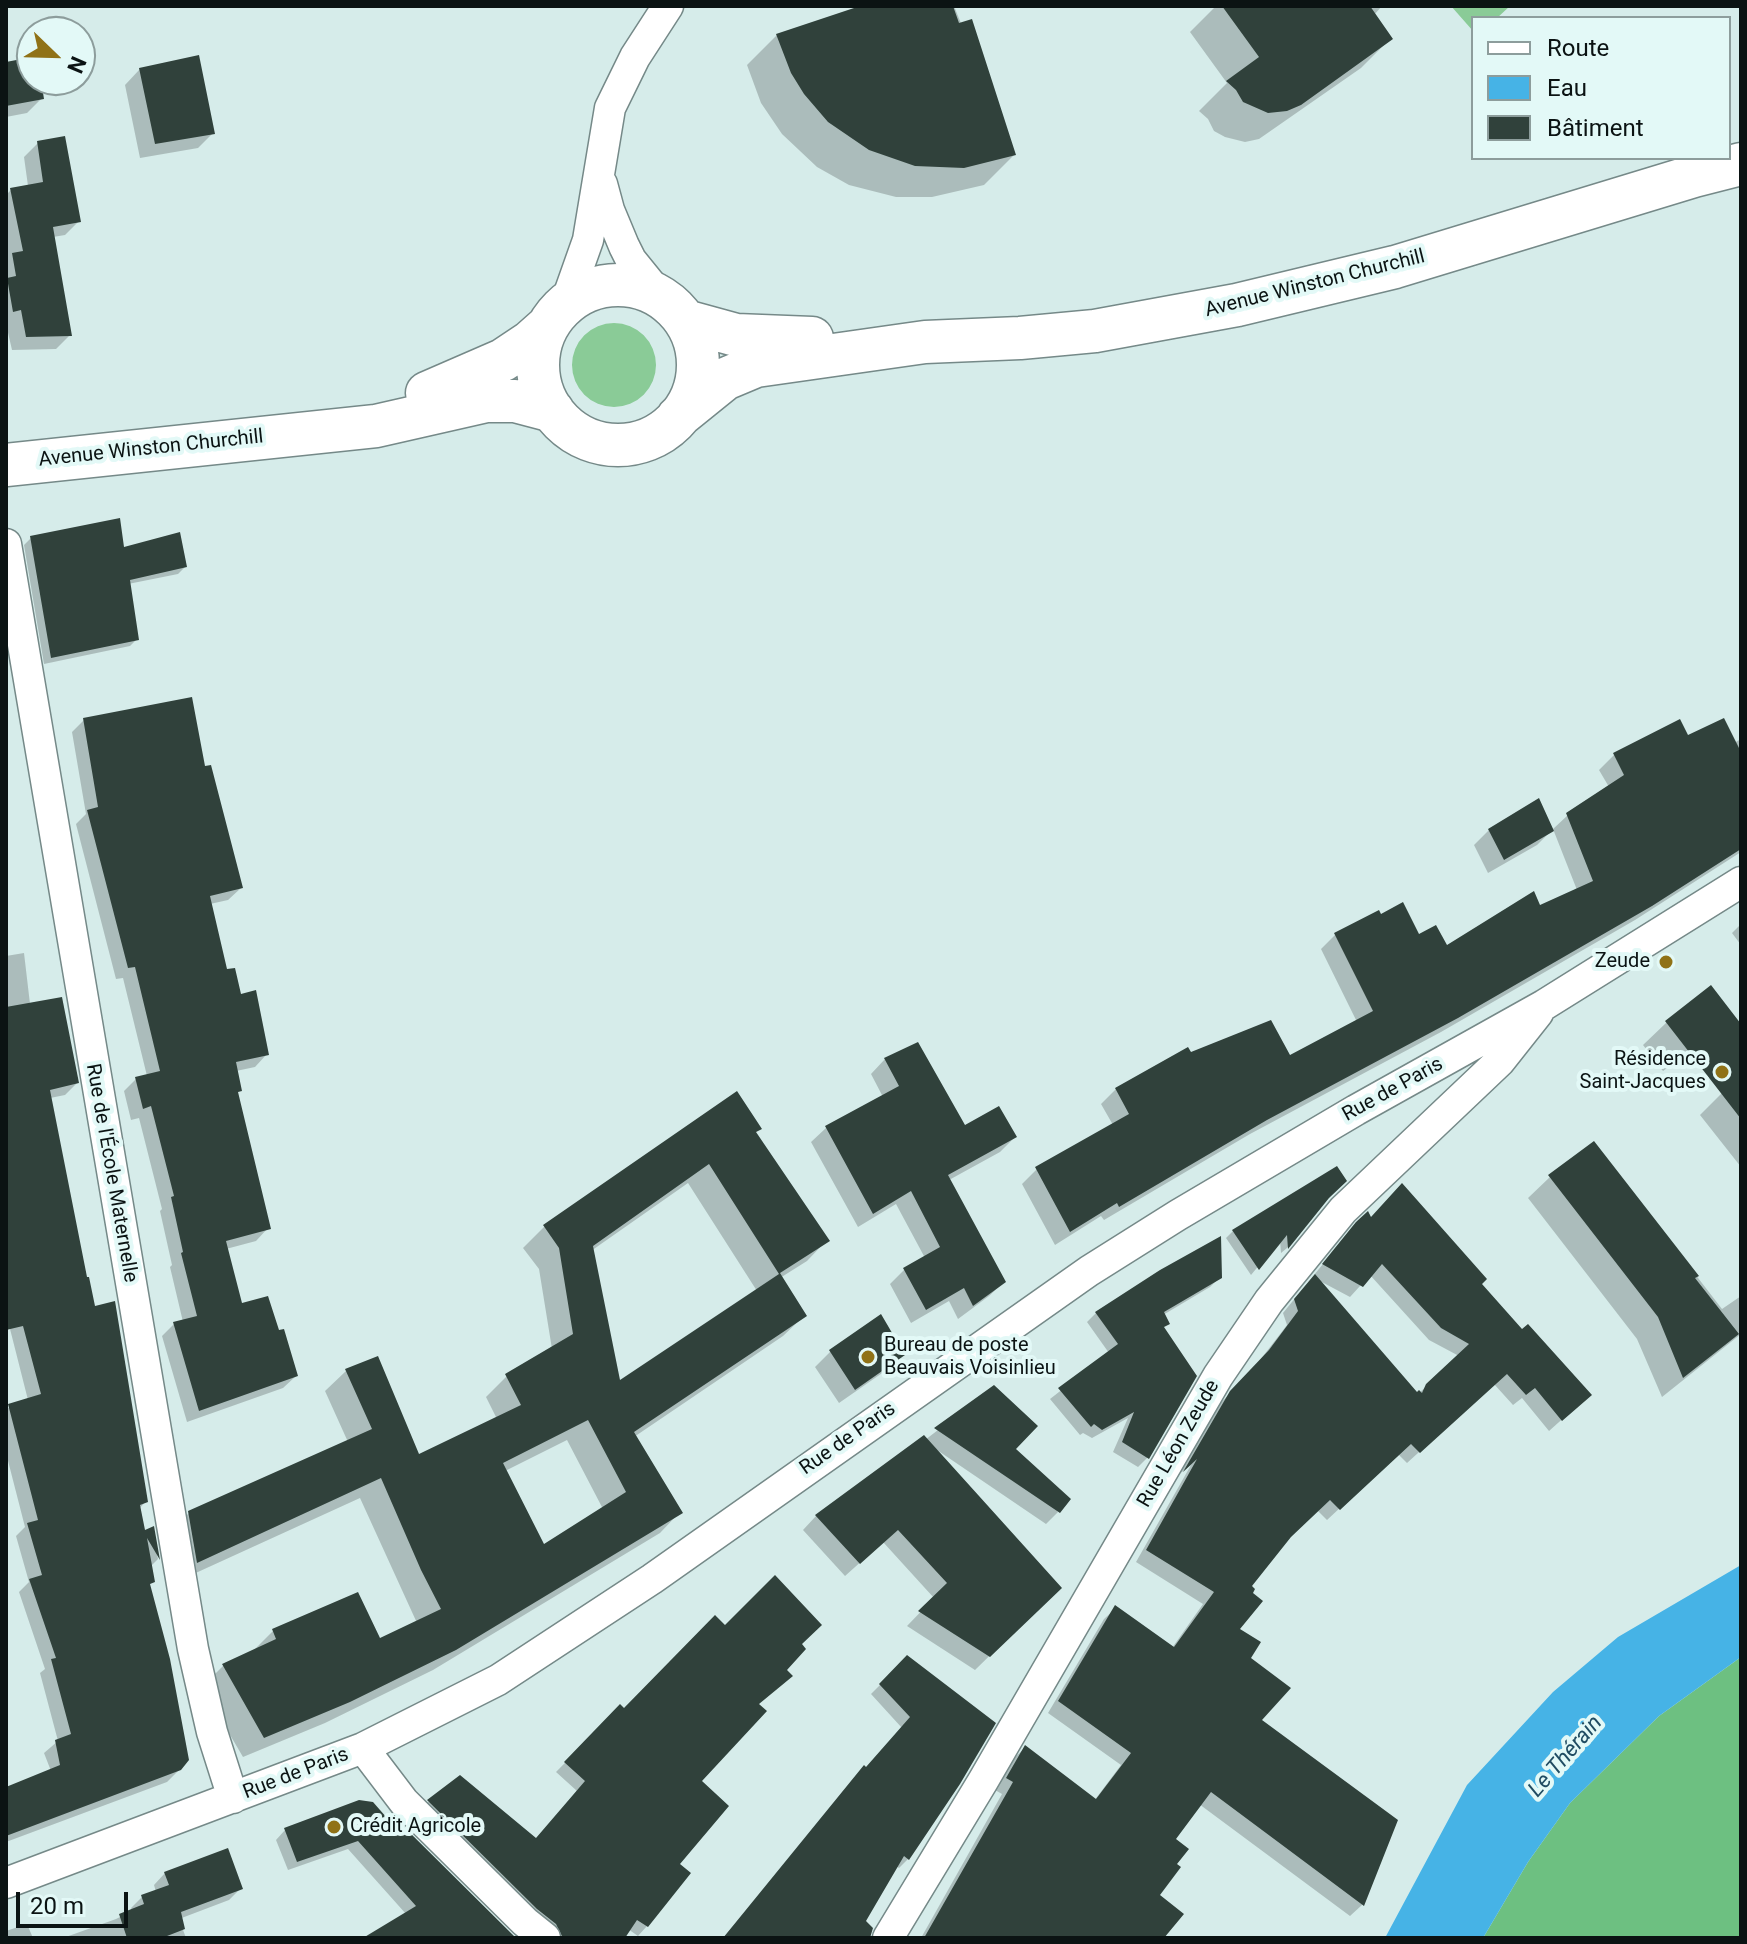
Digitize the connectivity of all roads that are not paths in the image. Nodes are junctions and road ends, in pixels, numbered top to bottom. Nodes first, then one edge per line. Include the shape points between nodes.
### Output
1 (668, 6) edge
2 (1741, 156) edge
3 (1741, 164) edge
4 (600, 170) junction
5 (1694, 176) junction
6 (673, 309) junction
7 (556, 316) junction
8 (925, 342) junction
9 (553, 411) junction
10 (678, 417) junction
11 (296, 433) junction
12 (6, 465) edge
13 (6, 544) edge
14 (1741, 882) edge
15 (1544, 1005) junction
16 (363, 1748) junction
17 (233, 1798) junction
18 (6, 1883) edge
19 (545, 1938) edge
20 (888, 1938) edge

1 - 4 street via 610,108
2 - 5 main road, Avenue Winston Churchill
3 - 5 main road, Avenue Winston Churchill
4 - 6 street via 609,210 631,260
4 - 7 street via 588,240
5 - 8 main road, Avenue Winston Churchill via 1395,267 1237,305 1095,331
6 - 7 main road via 643,288 615,284 588,290
6 - 8 main road, Avenue Winston Churchill via 721,332
6 - 10 main road via 696,346 698,374
7 - 9 main road via 542,339 538,366
7 - 11 main road, Avenue Winston Churchill via 510,356 470,376
8 - 10 main road, Avenue Winston Churchill via 740,371
9 - 10 main road via 584,437 617,445 651,438
9 - 11 main road, Avenue Winston Churchill via 486,401 376,426
11 - 12 main road, Avenue Winston Churchill
13 - 17 street, Rue de l'École Maternelle via 193,1649
14 - 15 street, Rue de Paris
15 - 16 street, Rue de Paris via 1178,1215 1057,1293 560,1640 498,1680
15 - 20 street, Rue Léon Zeude via 1500,1061 1343,1210 1269,1301 1218,1376
16 - 17 street, Rue de Paris
16 - 19 street via 404,1802
17 - 18 street, Rue de Paris

